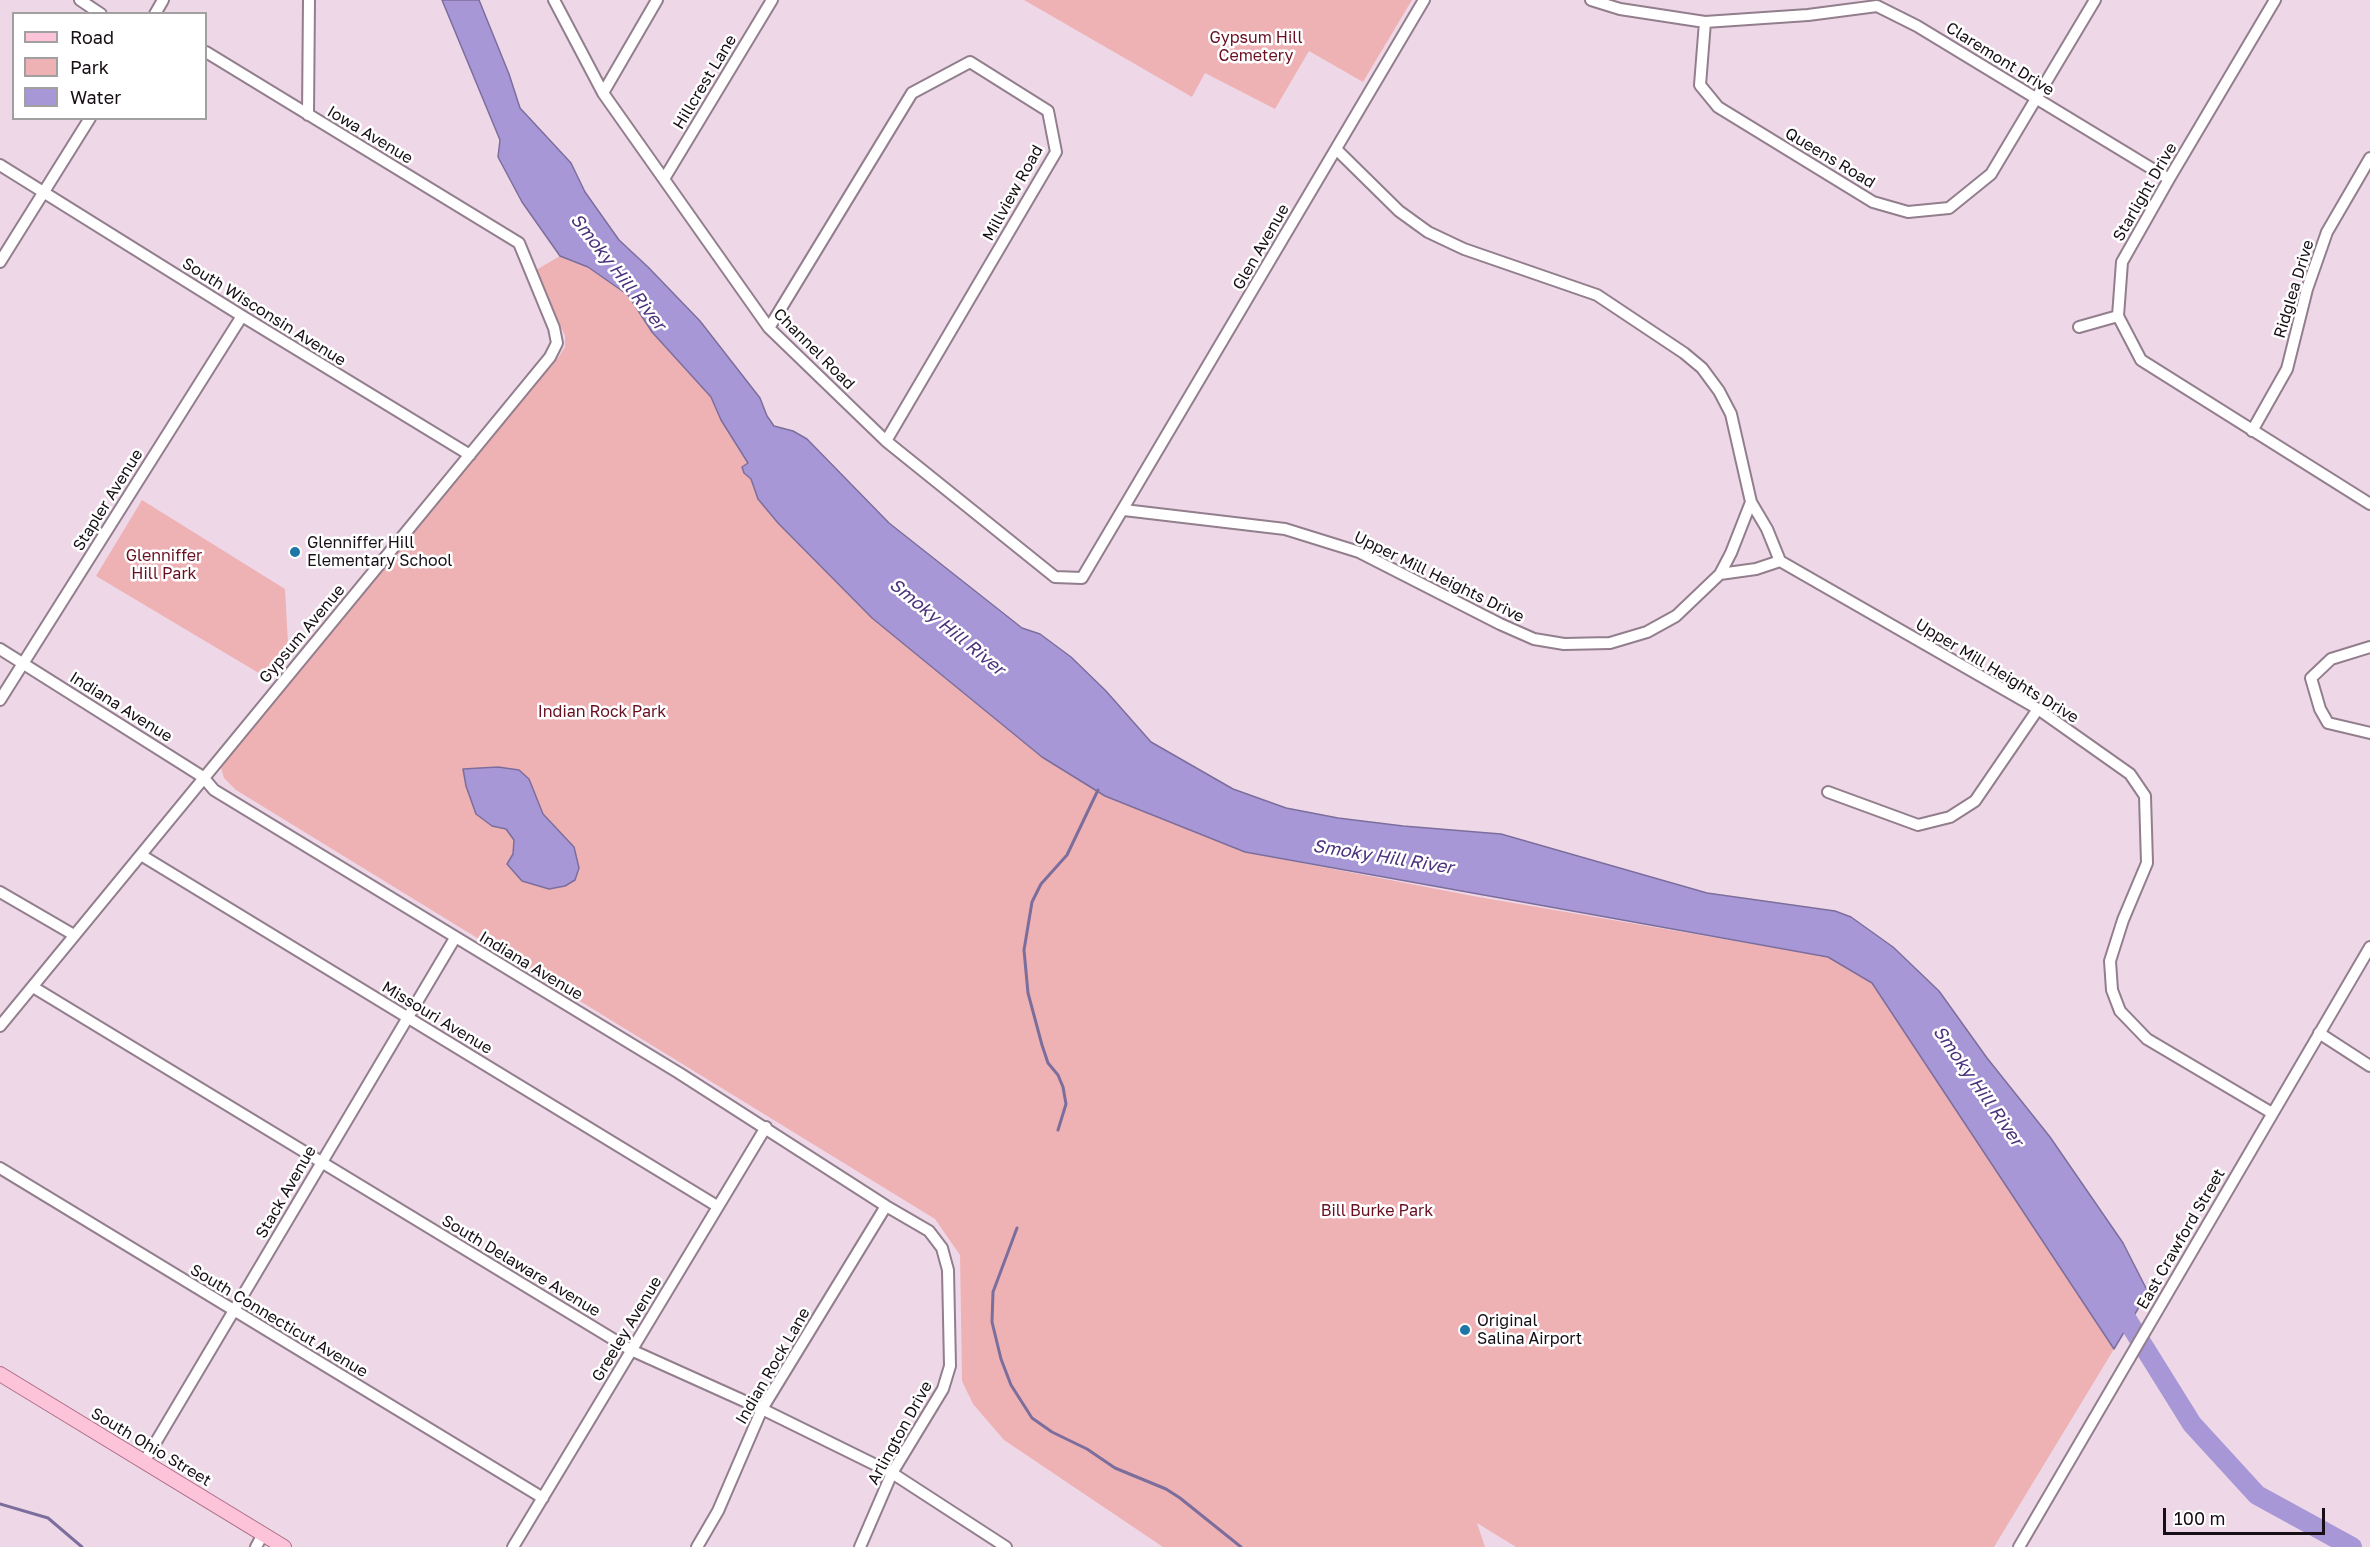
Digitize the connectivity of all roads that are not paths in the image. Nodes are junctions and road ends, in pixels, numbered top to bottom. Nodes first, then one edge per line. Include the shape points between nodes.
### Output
1 (80, 0) edge
2 (309, 0) edge
3 (554, 0) edge
4 (657, 0) edge
5 (772, 0) edge
6 (1424, 0) edge
7 (1590, 0) edge
8 (2095, 0) edge
9 (2275, 0) edge
10 (98, 12) edge
11 (1705, 22) junction
12 (207, 53) edge
13 (603, 93) junction
14 (2037, 99) junction
15 (308, 115) junction
16 (89, 120) edge
17 (1336, 149) junction
18 (2370, 158) edge
19 (0, 165) edge
20 (664, 179) junction
21 (2169, 179) junction
22 (44, 192) junction
23 (519, 243) joint
24 (0, 262) edge
25 (242, 316) junction
26 (2118, 316) junction
27 (2079, 327) dead end
28 (769, 328) junction
29 (2252, 431) junction
30 (886, 441) junction
31 (470, 455) junction
32 (1751, 502) junction
33 (2370, 504) edge
34 (1125, 510) junction
35 (1780, 561) junction
36 (1720, 574) junction
37 (2370, 647) edge
38 (0, 649) edge
39 (23, 663) junction
40 (0, 700) edge
41 (2038, 709) junction
42 (2370, 733) edge
43 (203, 777) junction
44 (1828, 792) dead end
45 (141, 855) junction
46 (0, 892) edge
47 (74, 935) junction
48 (455, 938) junction
49 (2370, 947) edge
50 (33, 987) junction
51 (408, 1018) junction
52 (0, 1026) edge
53 (2319, 1033) junction
54 (2370, 1066) edge
55 (2272, 1113) junction
56 (765, 1127) junction
57 (321, 1162) junction
58 (0, 1168) edge
59 (717, 1206) junction
60 (886, 1206) junction
61 (234, 1312) junction
62 (632, 1350) junction
63 (950, 1366) joint
64 (0, 1374) edge
65 (762, 1409) junction
66 (144, 1462) junction
67 (892, 1473) junction
68 (543, 1498) junction
69 (263, 1534) junction
70 (256, 1547) edge
71 (284, 1547) edge
72 (513, 1547) edge
73 (697, 1547) edge
74 (860, 1547) edge
75 (1006, 1547) edge
76 (2019, 1547) edge

1 - 10 street
2 - 15 street
3 - 13 street, Channel Road
4 - 13 street
5 - 20 street, Hillcrest Lane
6 - 17 street, Glen Avenue
7 - 11 street, Claremont Drive via 1620,9
8 - 14 street, Queens Road
9 - 21 street, Starlight Drive
11 - 14 street, Claremont Drive via 1877,6
11 - 14 street, Queens Road via 1700,85 1718,107 1873,202 1908,212 1949,208 1991,174
12 - 15 street, Iowa Avenue
13 - 20 street, Channel Road
14 - 21 street, Claremont Drive
15 - 23 street, Iowa Avenue
16 - 22 street
17 - 32 street via 1399,211 1428,232 1464,249 1597,295 1702,368 1731,414
17 - 34 street, Glen Avenue
18 - 29 street, Ridglea Drive via 2327,232 2307,289 2287,369
19 - 22 street, South Wisconsin Avenue
20 - 28 street, Channel Road
21 - 26 street, Starlight Drive via 2122,262
22 - 24 street
22 - 25 street, South Wisconsin Avenue
23 - 31 street, Gypsum Avenue via 554,328 556,343 550,357
25 - 31 street, South Wisconsin Avenue
25 - 39 street, Stapler Avenue
26 - 27 street
26 - 29 street via 2141,360
28 - 30 street, Channel Road
28 - 30 street, Millview Road via 912,93 970,62 1048,111 1056,152
29 - 33 street
30 - 34 street, Channel Road via 1055,577 1082,578
31 - 43 street, Gypsum Avenue
32 - 35 street
32 - 36 street, Upper Mill Heights Drive
34 - 36 street, Upper Mill Heights Drive via 1285,529 1359,552 1500,624 1534,639 1564,644 1610,643 1647,632 1676,616
35 - 36 street
35 - 41 street, Upper Mill Heights Drive
37 - 42 street via 2331,659 2311,678 2319,709 2328,723
38 - 39 street, Indiana Avenue
39 - 40 street, Stapler Avenue
39 - 43 street, Indiana Avenue
41 - 44 street via 1975,801 1950,818 1918,825
41 - 55 street, Upper Mill Heights Drive via 2130,774 2145,796 2147,863 2110,961 2112,990 2120,1011 2147,1039
43 - 45 street, Gypsum Avenue
43 - 48 street, Indiana Avenue via 214,790
45 - 47 street, Gypsum Avenue
45 - 51 street, Missouri Avenue
46 - 47 street
47 - 50 street, Gypsum Avenue
48 - 51 street, Stack Avenue
48 - 56 street, Indiana Avenue
49 - 53 street, East Crawford Street
50 - 52 street, Gypsum Avenue
50 - 57 street, South Delaware Avenue
51 - 57 street, Stack Avenue
51 - 59 street, Missouri Avenue
53 - 54 street
53 - 55 street, East Crawford Street
55 - 76 street, East Crawford Street
56 - 59 street, Greeley Avenue
56 - 60 street, Indiana Avenue
57 - 61 street, Stack Avenue
57 - 62 street, South Delaware Avenue
58 - 61 street, South Connecticut Avenue
59 - 62 street, Greeley Avenue
60 - 63 street, Indiana Avenue via 929,1231 942,1248 948,1270
60 - 65 street, Indian Rock Lane
61 - 66 street, Stack Avenue
61 - 68 street, South Connecticut Avenue
62 - 65 street, South Delaware Avenue
62 - 68 street, Greeley Avenue
63 - 67 street, Arlington Drive via 942,1389
64 - 66 main road, South Ohio Street
65 - 67 street, South Delaware Avenue
65 - 73 street, Indian Rock Lane
66 - 69 main road, South Ohio Street
67 - 74 street, Arlington Drive
67 - 75 street, South Delaware Avenue
68 - 72 street, Greeley Avenue
69 - 70 street
69 - 71 main road, South Ohio Street

